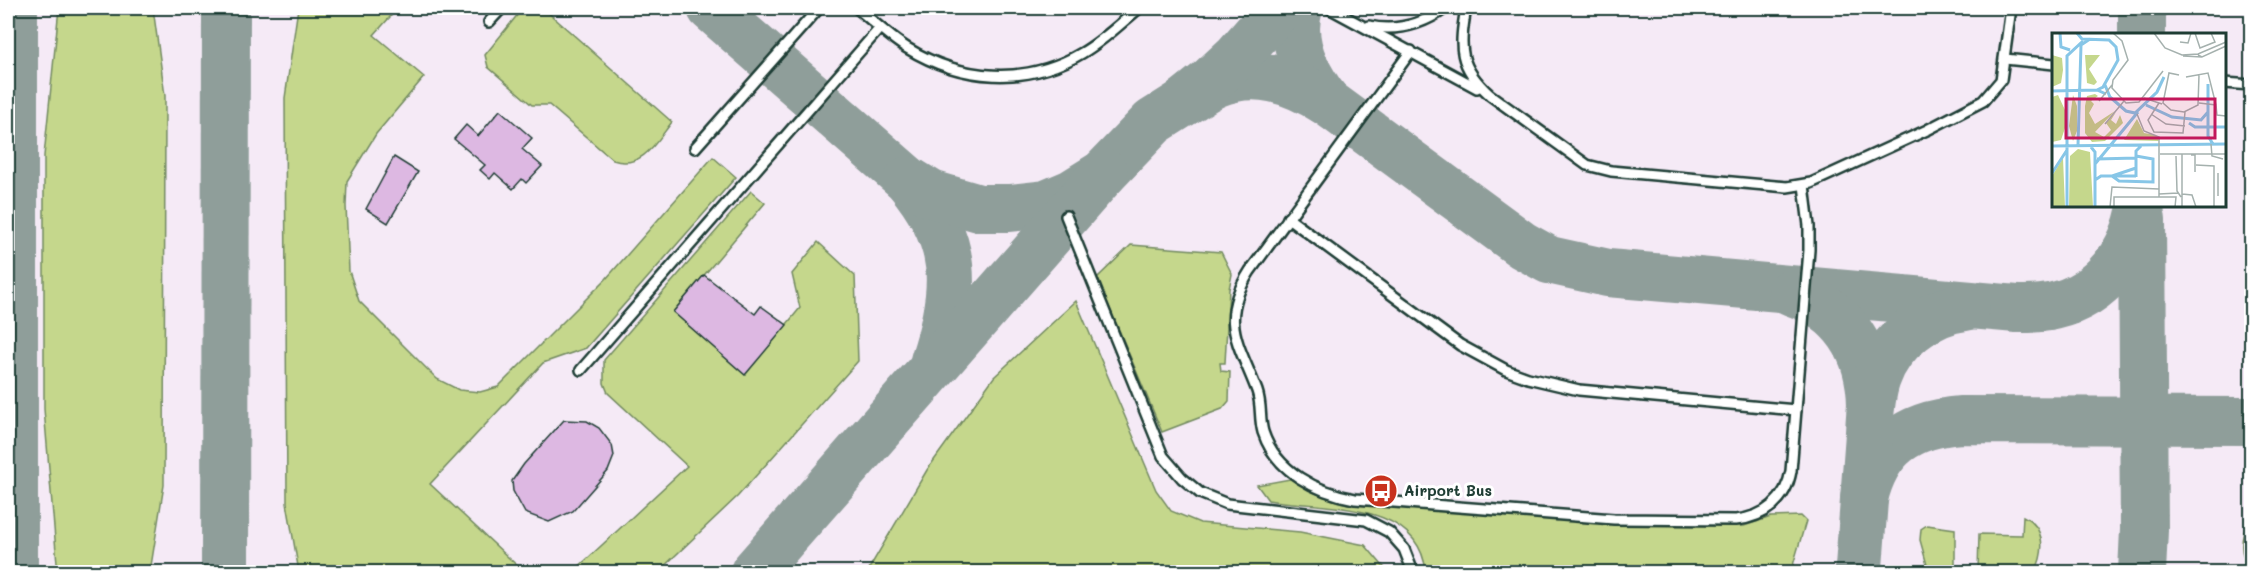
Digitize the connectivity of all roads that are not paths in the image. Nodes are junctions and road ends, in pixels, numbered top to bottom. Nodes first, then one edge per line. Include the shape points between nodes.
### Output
1 (502, 8) edge
2 (819, 8) edge
3 (857, 8) edge
4 (1139, 8) edge
5 (1329, 8) edge
6 (1446, 8) edge
7 (1466, 8) edge
8 (2011, 8) edge
9 (489, 22) dead end
10 (1356, 22) junction
11 (880, 28) junction
12 (1411, 51) junction
13 (2005, 59) junction
14 (2052, 64) edge
15 (2226, 82) edge
16 (2252, 85) edge
17 (1490, 95) junction
18 (695, 148) dead end
19 (1804, 185) junction
20 (1066, 216) dead end
21 (1288, 218) junction
22 (581, 370) dead end
23 (1796, 410) junction
24 (1413, 573) edge

1 - 9 lane
2 - 18 lane
3 - 11 lane
4 - 11 lane via 1074,58 1013,75 977,75 946,67 906,48
5 - 10 lane
6 - 10 lane via 1418,23 1396,28
7 - 17 lane via 1461,36 1464,62
8 - 13 lane
10 - 12 lane
11 - 22 lane
12 - 17 lane
12 - 21 lane
13 - 14 lane
13 - 19 lane via 1996,87 1977,105
15 - 16 lane
17 - 19 lane via 1598,169 1787,187
19 - 23 lane via 1809,250
20 - 24 lane via 1164,456 1182,478 1200,494 1227,504 1366,520 1389,532 1404,549
21 - 23 lane via 1460,345 1506,370 1579,390
21 - 23 lane via 1243,281 1233,308 1233,328 1259,397 1267,441 1294,474 1325,492 1355,499 1556,516 1747,519 1771,507 1786,488

